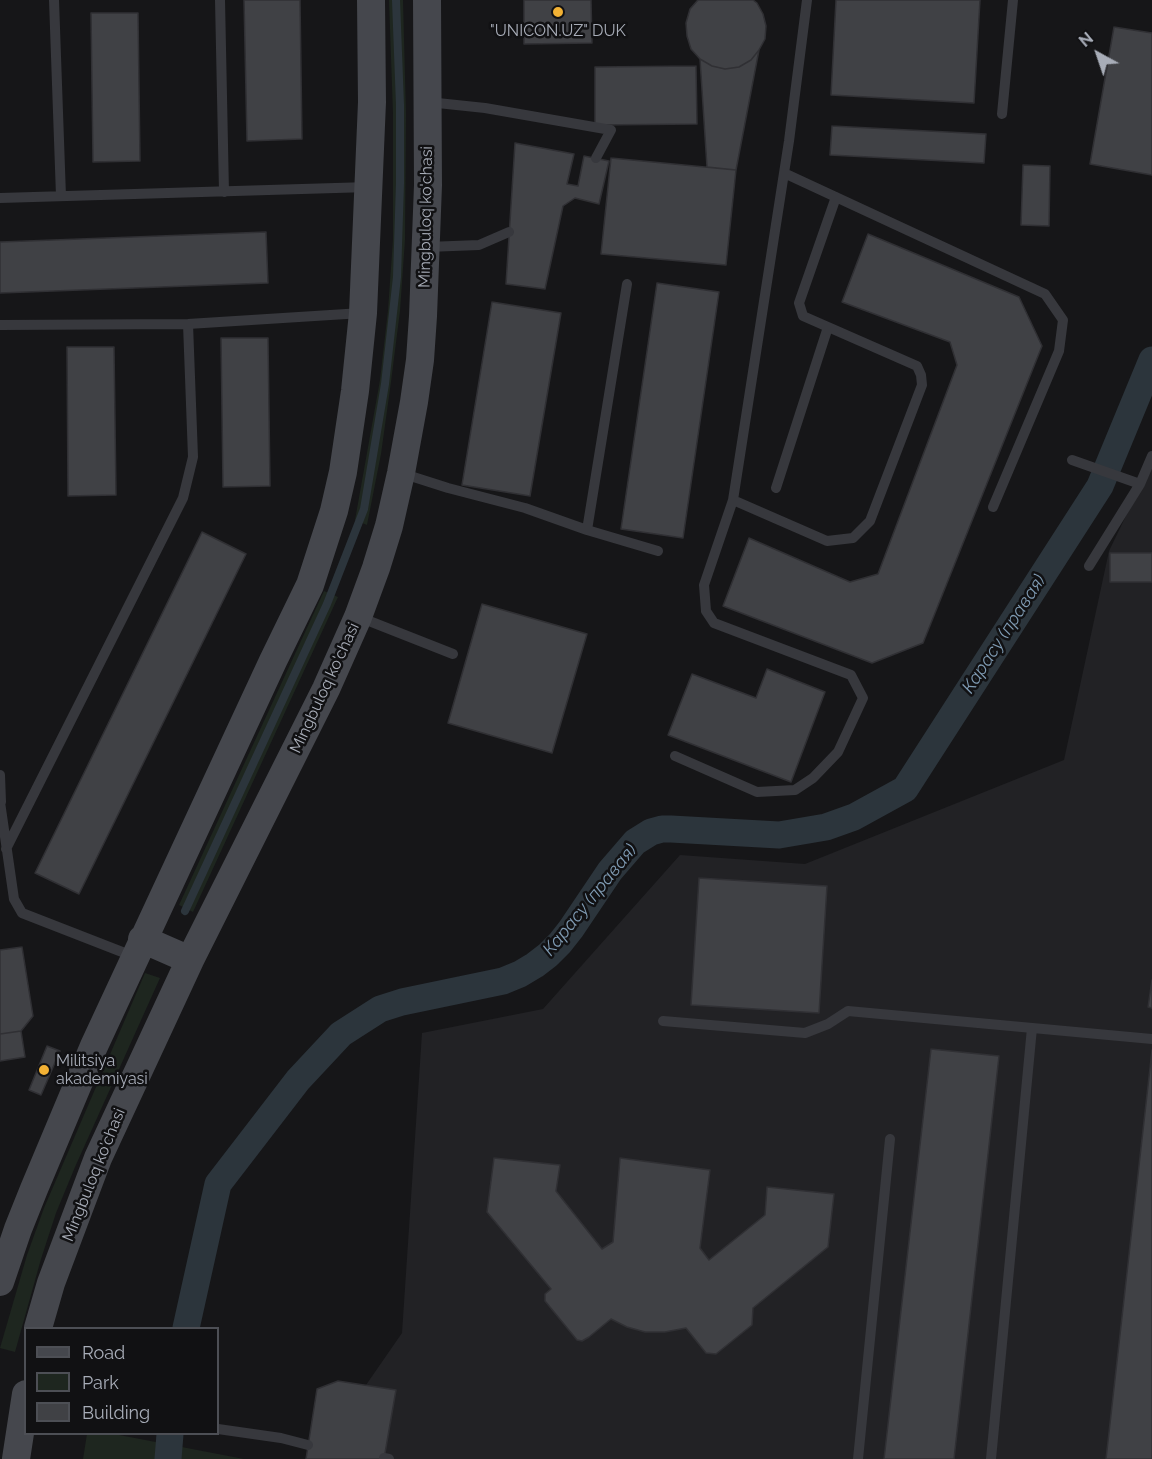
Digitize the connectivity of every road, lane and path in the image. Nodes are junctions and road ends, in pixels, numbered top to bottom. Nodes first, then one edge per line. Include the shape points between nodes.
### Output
1 (54, 0) edge
2 (220, 0) edge
3 (371, 0) edge
4 (427, 0) edge
5 (807, 0) edge
6 (1012, 0) edge
7 (428, 102) junction
8 (1002, 114) dead end
9 (596, 159) dead end
10 (784, 173) junction
11 (369, 187) junction
12 (224, 192) junction
13 (61, 196) junction
14 (836, 197) junction
15 (0, 198) edge
16 (509, 232) dead end
17 (426, 247) junction
18 (627, 284) dead end
19 (363, 313) junction
20 (188, 324) junction
21 (0, 325) edge
22 (828, 327) junction
23 (1152, 456) edge
24 (1072, 460) dead end
25 (401, 473) junction
26 (1140, 484) junction
27 (776, 488) dead end
28 (733, 500) junction
29 (993, 507) dead end
30 (587, 530) junction
31 (658, 551) dead end
32 (1089, 566) dead end
33 (358, 617) junction
34 (453, 654) dead end
35 (675, 756) dead end
36 (0, 776) edge
37 (0, 802) edge
38 (6, 849) junction
39 (139, 948) junction
40 (190, 960) junction
41 (663, 1021) dead end
42 (1032, 1028) junction
43 (1152, 1039) edge
44 (890, 1139) dead end
45 (0, 1282) edge
46 (39, 1327) edge
47 (0, 1392) edge
48 (24, 1396) edge
49 (24, 1403) edge
50 (221, 1430) edge
51 (308, 1444) dead end
52 (16, 1459) edge
53 (858, 1459) edge
54 (991, 1459) edge

1 - 13 lane
2 - 12 lane
3 - 11 main road
4 - 7 main road, Mingbuloq ko'chasi
5 - 10 lane
6 - 8 lane
7 - 9 lane via 611,130
7 - 17 main road, Mingbuloq ko'chasi
10 - 14 lane
10 - 28 lane
11 - 12 lane
11 - 19 main road
12 - 13 lane
13 - 15 lane
14 - 22 lane via 799,303 803,316
14 - 29 lane via 1045,294 1063,320 1059,351
16 - 17 lane via 479,245
17 - 25 main road, Mingbuloq ko'chasi via 420,360
18 - 30 lane
19 - 20 lane
19 - 39 main road via 343,472 310,585
20 - 21 lane
20 - 38 lane via 193,457 183,498
22 - 27 lane
22 - 28 lane via 917,366 921,375 922,385 870,521 853,538 827,541
23 - 26 lane
24 - 26 lane
25 - 30 lane
25 - 33 main road, Mingbuloq ko'chasi via 389,526
26 - 32 lane
28 - 35 lane via 704,585 706,611 714,623 851,675 863,698 838,752 795,790 757,792
30 - 31 lane
33 - 34 lane
33 - 40 main road, Mingbuloq ko'chasi
36 - 37 lane
37 - 38 lane
38 - 39 lane via 14,899 22,913
39 - 40 main road
39 - 45 main road via 54,1138
40 - 46 main road, Mingbuloq ko'chasi via 98,1158
41 - 42 lane via 805,1033 848,1011
42 - 43 lane
42 - 54 lane
44 - 53 lane
47 - 48 main road
49 - 52 main road
50 - 51 lane

